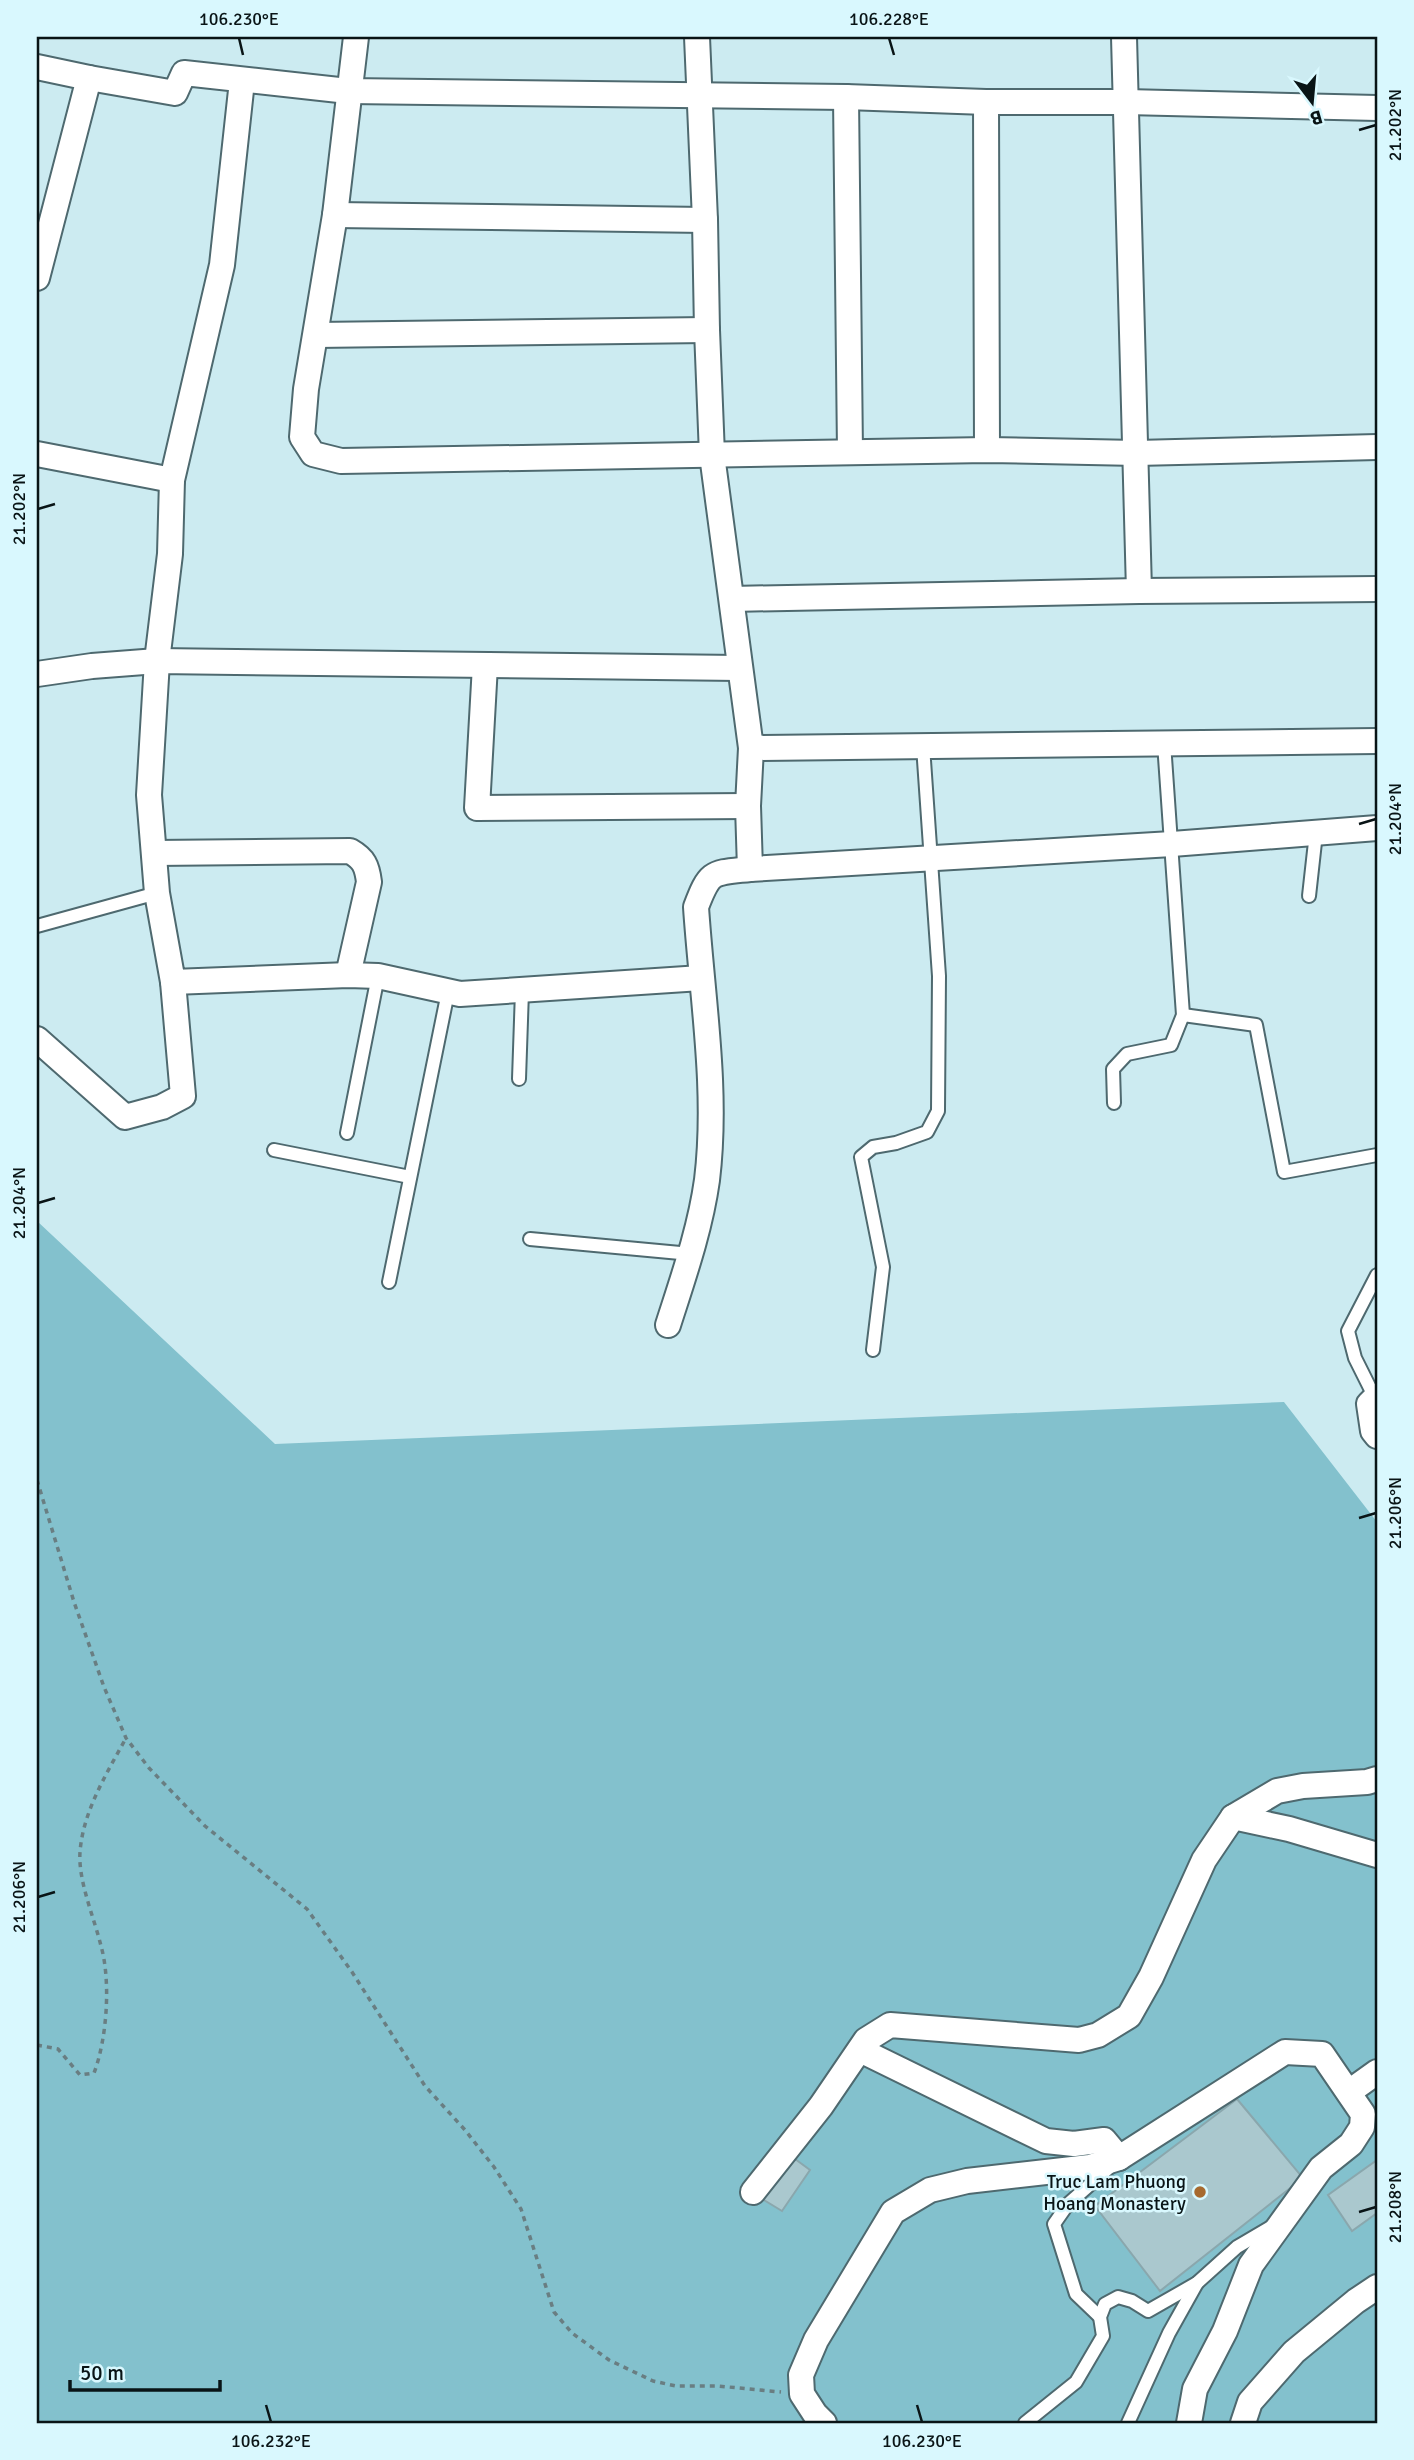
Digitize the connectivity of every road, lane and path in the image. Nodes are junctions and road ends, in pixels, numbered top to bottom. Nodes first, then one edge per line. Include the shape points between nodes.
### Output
1 (356, 37) edge
2 (697, 37) edge
3 (1124, 37) edge
4 (37, 67) edge
5 (89, 78) junction
6 (242, 80) junction
7 (348, 91) junction
8 (699, 95) junction
9 (846, 97) junction
10 (986, 102) junction
11 (1126, 102) junction
12 (1377, 108) edge
13 (335, 215) junction
14 (705, 220) junction
15 (37, 278) edge
16 (707, 330) junction
17 (316, 335) junction
18 (1377, 447) edge
19 (987, 450) junction
20 (850, 452) junction
21 (1137, 453) junction
22 (37, 454) edge
23 (712, 455) junction
24 (172, 480) junction
25 (1377, 589) edge
26 (1139, 591) junction
27 (732, 599) junction
28 (157, 661) junction
29 (485, 665) junction
30 (739, 668) junction
31 (37, 674) edge
32 (1377, 741) edge
33 (1164, 743) junction
34 (923, 746) junction
35 (751, 748) junction
36 (748, 806) junction
37 (1377, 828) edge
38 (1316, 833) junction
39 (1172, 844) junction
40 (154, 853) junction
41 (931, 859) junction
42 (750, 869) junction
43 (157, 894) junction
44 (1309, 896) dead end
45 (37, 926) edge
46 (348, 975) junction
47 (377, 976) junction
48 (701, 978) junction
49 (173, 982) junction
50 (522, 991) junction
51 (448, 992) junction
52 (1183, 1015) junction
53 (37, 1039) edge
54 (519, 1079) dead end
55 (1114, 1103) dead end
56 (347, 1133) dead end
57 (274, 1150) dead end
58 (1377, 1155) edge
59 (410, 1177) junction
60 (530, 1239) dead end
61 (691, 1254) junction
62 (1377, 1275) edge
63 (389, 1282) dead end
64 (668, 1325) dead end
65 (873, 1350) dead end
66 (1376, 1397) edge
67 (1377, 1436) edge
68 (37, 1480) edge
69 (126, 1738) junction
70 (1377, 1779) edge
71 (1233, 1817) junction
72 (1377, 1855) edge
73 (37, 2045) edge
74 (860, 2050) junction
75 (1377, 2072) edge
76 (1349, 2092) junction
77 (1119, 2158) junction
78 (753, 2192) dead end
79 (1283, 2220) junction
80 (1197, 2283) junction
81 (1377, 2287) edge
82 (1100, 2317) junction
83 (802, 2394) junction
84 (824, 2423) edge
85 (1025, 2423) edge
86 (1128, 2423) edge
87 (1189, 2423) edge
88 (1243, 2423) edge

1 - 7 street
2 - 8 street
3 - 11 street
4 - 5 street
5 - 6 street via 175,93 184,73
5 - 15 street
6 - 7 street
6 - 24 street via 222,265
7 - 8 street
7 - 13 street
8 - 9 street
8 - 14 street
9 - 10 street
9 - 20 street
10 - 11 street
10 - 19 street
11 - 12 street
11 - 21 street
13 - 14 street
13 - 17 street
14 - 16 street
16 - 17 street
16 - 23 street
17 - 23 street via 302,437 313,454 341,461
18 - 21 street
19 - 20 street
19 - 21 street
20 - 23 street
21 - 26 street
22 - 24 street
23 - 27 street
24 - 28 street via 170,554
25 - 26 street
26 - 27 street
27 - 30 street
28 - 29 street
28 - 31 street
28 - 40 street via 149,795
29 - 30 street
29 - 36 street via 477,808
30 - 35 street
32 - 33 street
33 - 34 street
33 - 39 lane
34 - 35 street
34 - 41 lane
35 - 36 street
36 - 42 street
37 - 38 street
38 - 39 street
38 - 44 lane
39 - 41 street
39 - 52 lane
40 - 43 street
40 - 46 street via 350,851 362,858 369,882
41 - 42 street
41 - 65 lane via 939,976 938,1111 927,1132 873,1147 861,1157 883,1267
42 - 48 street via 720,873 705,881 696,907
43 - 45 lane
43 - 49 street
46 - 47 street
46 - 49 street
47 - 51 street
47 - 56 lane
48 - 50 street
48 - 61 street via 710,1101 707,1180
49 - 53 street via 183,1096 162,1107 125,1117
50 - 51 street
50 - 54 lane
51 - 59 lane
52 - 55 lane via 1171,1045 1127,1054 1112,1069
52 - 58 lane via 1256,1025 1284,1172
57 - 59 lane
59 - 63 lane
60 - 61 lane
61 - 64 street
62 - 66 lane via 1348,1331 1355,1358
66 - 67 street via 1368,1404
68 - 69 path via 78,1614
69 - 73 path via 98,1790 80,1853 107,1988 94,2073 80,2075 58,2049
69 - 83 path via 205,1826 307,1909 425,2086 494,2167 521,2209 554,2312 572,2333 609,2360 653,2381
70 - 71 street via 1277,1791
71 - 72 street
71 - 74 street via 1204,1860 1151,1978 1129,2016 1113,2027 1079,2040 890,2025 866,2040
74 - 77 street via 1046,2141 1104,2140
74 - 78 street
75 - 76 street
76 - 77 street via 1322,2054 1285,2052
76 - 79 street via 1363,2114 1362,2127 1351,2144 1321,2168
77 - 82 lane via 1068,2204 1054,2224 1076,2294
77 - 83 street via 1090,2167 967,2180 930,2190 893,2212 816,2340 801,2375
79 - 80 lane via 1237,2247
79 - 87 street via 1251,2265 1195,2389
80 - 82 lane via 1148,2311 1118,2297 1105,2304
80 - 86 lane
81 - 88 street via 1294,2353 1250,2402
82 - 85 lane via 1103,2336 1076,2382
83 - 84 street

